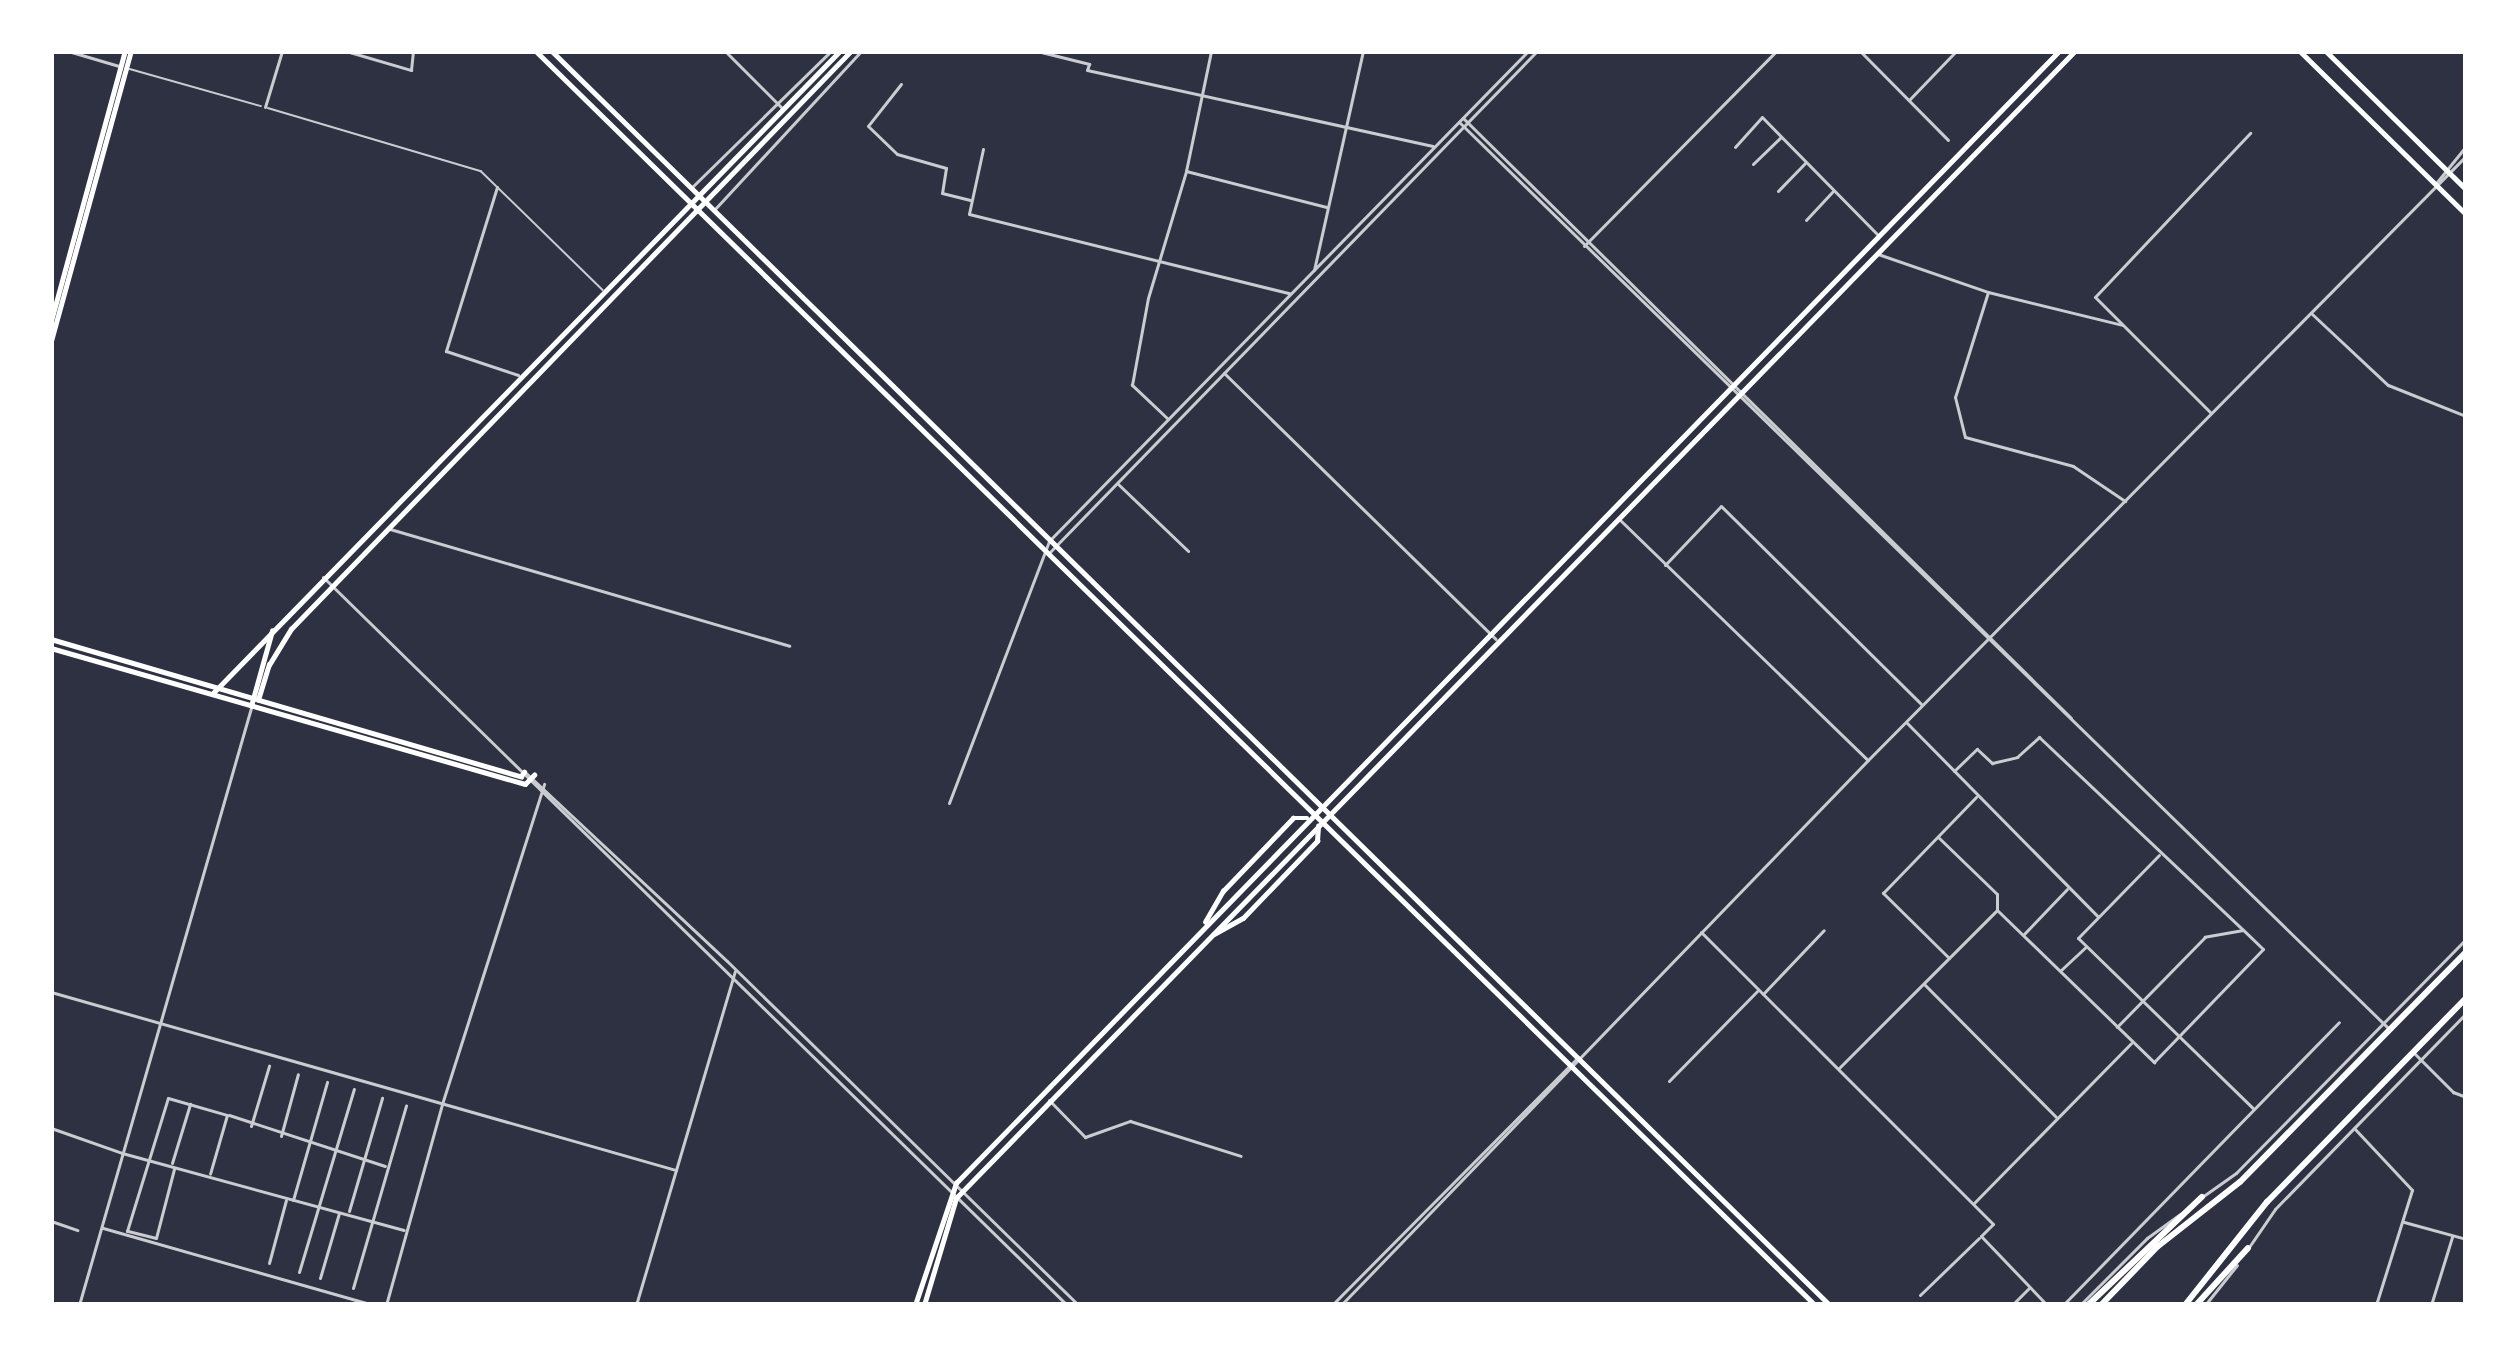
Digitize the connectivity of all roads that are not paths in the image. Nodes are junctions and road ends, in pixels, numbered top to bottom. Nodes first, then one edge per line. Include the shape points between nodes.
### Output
1 (68, 51) edge
2 (128, 51) edge
3 (282, 51) edge
4 (346, 51) edge
5 (371, 51) edge
6 (413, 51) edge
7 (536, 51) edge
8 (552, 51) edge
9 (725, 51) edge
10 (831, 51) edge
11 (840, 51) edge
12 (851, 51) edge
13 (861, 51) edge
14 (1037, 51) edge
15 (1211, 51) edge
16 (1363, 51) edge
17 (1528, 51) edge
18 (1537, 51) edge
19 (1776, 51) edge
20 (1860, 51) edge
21 (1956, 51) edge
22 (2059, 51) edge
23 (2075, 51) edge
24 (2300, 51) edge
25 (2326, 51) edge
26 (369, 58) junction
27 (124, 67) junction
28 (901, 84) dead end
29 (1200, 94) junction
30 (1909, 100) junction
31 (781, 106) junction
32 (265, 107) junction
33 (1463, 122) junction
34 (1344, 126) junction
35 (2250, 133) dead end
36 (1782, 136) junction
37 (1948, 140) dead end
38 (1435, 146) junction
39 (2466, 146) edge
40 (1735, 147) dead end
41 (983, 149) dead end
42 (2466, 156) edge
43 (1807, 160) junction
44 (1753, 164) dead end
45 (2447, 170) junction
46 (1186, 171) junction
47 (2435, 184) junction
48 (497, 187) junction
49 (690, 188) junction
50 (2466, 189) edge
51 (1834, 190) junction
52 (1778, 191) dead end
53 (698, 196) junction
54 (972, 201) junction
55 (689, 202) junction
56 (706, 205) junction
57 (1328, 207) junction
58 (712, 211) junction
59 (696, 213) junction
60 (2466, 214) edge
61 (1806, 220) dead end
62 (1878, 235) junction
63 (1586, 244) junction
64 (1876, 253) junction
65 (1158, 260) junction
66 (1314, 272) junction
67 (604, 290) junction
68 (1988, 292) junction
69 (1291, 293) junction
70 (52, 309) edge
71 (2311, 313) junction
72 (51, 321) edge
73 (2124, 326) junction
74 (51, 341) edge
75 (1221, 370) junction
76 (520, 376) junction
77 (1731, 385) junction
78 (1740, 394) junction
79 (2212, 414) junction
80 (2466, 416) edge
81 (1168, 418) junction
82 (1117, 483) junction
83 (2125, 501) junction
84 (1618, 518) junction
85 (388, 529) junction
86 (1049, 541) junction
87 (1055, 547) junction
88 (1188, 550) dead end
89 (1047, 554) junction
90 (1665, 565) junction
91 (323, 577) junction
92 (332, 586) junction
93 (273, 628) junction
94 (1491, 634) junction
95 (51, 639) edge
96 (1989, 639) junction
97 (1497, 640) junction
98 (789, 646) dead end
99 (51, 648) edge
100 (220, 686) junction
101 (213, 694) junction
102 (251, 694) junction
103 (258, 700) junction
104 (1922, 705) junction
105 (251, 706) junction
106 (1906, 722) junction
107 (1868, 760) junction
108 (1954, 771) junction
109 (524, 772) junction
110 (532, 777) junction
111 (542, 787) junction
112 (1978, 795) junction
113 (949, 803) dead end
114 (1319, 805) junction
115 (1330, 814) junction
116 (1309, 816) junction
117 (1319, 825) junction
118 (1938, 837) junction
119 (2161, 854) junction
120 (2068, 888) junction
121 (1997, 910) junction
122 (2099, 918) junction
123 (1824, 930) dead end
124 (2243, 930) junction
125 (1700, 932) junction
126 (2023, 935) junction
127 (2466, 938) edge
128 (2086, 946) junction
129 (2466, 952) edge
130 (1949, 958) junction
131 (736, 969) junction
132 (2060, 971) junction
133 (733, 977) junction
134 (1924, 984) junction
135 (51, 992) edge
136 (1760, 992) junction
137 (2466, 998) edge
138 (2144, 1000) junction
139 (2466, 1013) edge
140 (2380, 1021) junction
141 (2339, 1022) dead end
142 (159, 1023) junction
143 (2117, 1027) junction
144 (2389, 1029) junction
145 (2179, 1036) junction
146 (2132, 1042) junction
147 (2413, 1052) junction
148 (1578, 1058) junction
149 (2421, 1060) junction
150 (269, 1066) dead end
151 (1571, 1066) junction
152 (1838, 1070) junction
153 (298, 1074) dead end
154 (327, 1082) dead end
155 (1669, 1082) dead end
156 (354, 1089) dead end
157 (382, 1097) dead end
158 (2466, 1097) edge
159 (1048, 1100) junction
160 (191, 1102) junction
161 (442, 1104) junction
162 (406, 1106) dead end
163 (2254, 1109) junction
164 (227, 1114) junction
165 (2058, 1118) junction
166 (251, 1126) junction
167 (51, 1128) edge
168 (2354, 1128) junction
169 (281, 1136) junction
170 (308, 1143) junction
171 (335, 1152) junction
172 (122, 1153) junction
173 (1241, 1156) dead end
174 (150, 1160) junction
175 (364, 1160) junction
176 (173, 1167) junction
177 (388, 1167) junction
178 (676, 1170) junction
179 (209, 1177) junction
180 (956, 1183) junction
181 (949, 1191) junction
182 (963, 1191) junction
183 (2202, 1197) junction
184 (956, 1198) junction
185 (290, 1199) junction
186 (1972, 1204) junction
187 (319, 1207) junction
188 (339, 1211) junction
189 (348, 1214) junction
190 (51, 1221) edge
191 (373, 1221) junction
192 (2403, 1222) junction
193 (102, 1228) junction
194 (77, 1230) dead end
195 (406, 1231) junction
196 (1981, 1236) junction
197 (2452, 1236) junction
198 (2466, 1239) edge
199 (2154, 1244) junction
200 (2248, 1248) junction
201 (269, 1263) dead end
202 (299, 1272) dead end
203 (320, 1278) dead end
204 (2213, 1283) junction
205 (2030, 1287) junction
206 (353, 1288) dead end
207 (1921, 1295) dead end
208 (79, 1305) edge
209 (373, 1305) edge
210 (386, 1305) edge
211 (636, 1305) edge
212 (915, 1305) edge
213 (924, 1305) edge
214 (1066, 1305) edge
215 (1078, 1305) edge
216 (1332, 1305) edge
217 (1341, 1305) edge
218 (1814, 1305) edge
219 (1830, 1305) edge
220 (2012, 1305) edge
221 (2047, 1305) edge
222 (2062, 1305) edge
223 (2084, 1305) edge
224 (2101, 1305) edge
225 (2185, 1305) edge
226 (2200, 1305) edge
227 (2376, 1305) edge
228 (2431, 1305) edge

1 - 27 street
2 - 27 main road
3 - 32 street
4 - 26 street
5 - 26 street
6 - 26 street via 411,70
7 - 55 main road
8 - 49 main road
9 - 31 street
10 - 31 street
11 - 31 main road
12 - 56 main road
13 - 58 street
14 - 29 street
15 - 29 street
16 - 34 street
17 - 33 street
18 - 33 street
19 - 63 street
20 - 30 street
21 - 30 street
22 - 62 main road
23 - 64 main road
24 - 47 main road
25 - 45 main road
27 - 32 street
27 - 70 main road
27 - 74 main road
28 - 54 street via 868,126 897,154 946,168 942,194
29 - 34 street
29 - 46 street
30 - 37 street
31 - 49 street
31 - 53 main road
32 - 48 street via 481,172
33 - 38 street
33 - 63 street
33 - 75 street
34 - 38 street
34 - 57 street
35 - 73 street via 2095,297
36 - 40 street via 1762,117
36 - 43 street
36 - 44 street
38 - 66 street
39 - 45 street
41 - 54 street
42 - 45 street
43 - 51 street
43 - 52 street
45 - 47 street
45 - 50 main road
46 - 57 street
46 - 65 street
47 - 60 main road
47 - 71 street
48 - 67 street
48 - 76 street via 446,351
49 - 53 main road
51 - 61 street
51 - 62 street
53 - 55 main road
53 - 56 main road
54 - 65 street via 969,214
55 - 59 main road
55 - 67 main road
56 - 58 main road
56 - 59 main road
57 - 66 street
58 - 86 main road
59 - 85 main road
59 - 89 main road
62 - 77 main road
63 - 77 street
64 - 68 street
64 - 78 main road
65 - 69 street
65 - 81 street via 1132,385
66 - 69 street
67 - 76 main road
68 - 73 street
68 - 83 street via 1954,397 1965,437 2073,466
69 - 75 street
70 - 72 main road
71 - 79 street
71 - 80 street via 2387,385
73 - 79 street
75 - 81 street
75 - 82 street
75 - 94 street
76 - 91 main road
77 - 78 street
77 - 94 main road
78 - 84 main road
78 - 96 street
79 - 83 street
81 - 86 street
82 - 87 street
82 - 88 street
83 - 96 street
84 - 90 street
84 - 97 main road
85 - 92 main road
85 - 98 street
86 - 87 main road
86 - 89 street
87 - 89 street
87 - 114 main road
89 - 113 street
89 - 116 main road
90 - 104 street via 1721,506
90 - 107 street
91 - 92 street
91 - 93 main road
92 - 103 main road via 278,646
92 - 109 street
93 - 100 main road
93 - 102 main road
94 - 97 street
94 - 114 main road
95 - 100 main road
96 - 104 street
96 - 140 street
97 - 115 main road
99 - 101 main road
100 - 101 main road
100 - 102 main road
101 - 105 main road
102 - 103 main road
102 - 105 main road
103 - 105 main road
103 - 109 main road
104 - 106 street
105 - 110 main road via 525,784
105 - 142 street
106 - 107 street
106 - 108 street
107 - 125 street
108 - 112 street
108 - 119 street via 1977,748 1992,763 2018,757 2039,737
109 - 110 street
110 - 111 street
111 - 131 street
111 - 133 street
111 - 161 street
112 - 118 street
112 - 120 street
114 - 115 main road
114 - 116 main road
115 - 117 main road
115 - 148 main road
116 - 117 main road
116 - 180 main road
117 - 151 main road
117 - 159 main road
118 - 121 street via 1996,894
118 - 130 street via 1883,893
119 - 122 street
119 - 124 street
120 - 122 street
120 - 126 street
121 - 126 street
121 - 130 street
122 - 128 street via 2078,938
123 - 136 street
124 - 138 street via 2205,937
124 - 145 street via 2263,949
125 - 136 street
125 - 148 street
126 - 132 street
127 - 140 street
128 - 132 street
128 - 138 street
129 - 144 highway
130 - 134 street
131 - 133 street
131 - 180 street
132 - 143 street
133 - 178 street
133 - 181 street
134 - 152 street
134 - 165 street
135 - 142 street
136 - 152 street
136 - 155 street
137 - 147 highway
138 - 143 street
138 - 145 street
139 - 149 street
140 - 144 street
140 - 183 street via 2236,1173
141 - 163 street
142 - 161 street
142 - 172 street
143 - 146 street
144 - 199 highway via 2240,1182
145 - 146 street via 2154,1062
145 - 163 street
146 - 165 street
147 - 149 street
147 - 204 highway via 2266,1202
148 - 151 street
148 - 219 main road
149 - 158 street
149 - 168 street
150 - 166 street
151 - 216 street
151 - 217 street
151 - 218 main road
152 - 186 street
153 - 169 street
154 - 170 street
156 - 171 street
157 - 175 street
159 - 173 street via 1085,1137 1130,1121
159 - 182 main road
160 - 164 street
160 - 174 street via 168,1098
160 - 176 street
161 - 178 street
161 - 195 street
162 - 177 street
163 - 222 street
164 - 166 street
164 - 179 street
165 - 186 street
166 - 169 street
167 - 172 street
168 - 192 street via 2413,1190
168 - 200 street
169 - 170 street
170 - 171 street
170 - 185 street
171 - 175 street
171 - 187 street
172 - 174 street
172 - 193 street
174 - 176 street
174 - 176 street via 127,1231 156,1238
175 - 177 street
175 - 189 street
176 - 179 street
177 - 191 street
178 - 211 street
179 - 185 street
180 - 181 main road
180 - 182 street
181 - 184 street
181 - 212 main road
182 - 184 main road
182 - 215 street
183 - 199 highway
183 - 223 street via 2147,1238
184 - 213 main road
184 - 214 street
185 - 187 street
185 - 201 street
186 - 196 street via 1993,1224
187 - 188 street
187 - 202 street
188 - 189 street
188 - 203 street
189 - 191 street
190 - 194 street
191 - 195 street
191 - 206 street
192 - 197 street
192 - 227 street
193 - 208 street
193 - 209 street
195 - 210 street
196 - 205 street
196 - 207 street
197 - 198 street
197 - 228 street
199 - 223 highway
199 - 224 highway
200 - 204 highway
200 - 226 street
204 - 225 highway
204 - 226 highway
205 - 220 street
205 - 221 street

